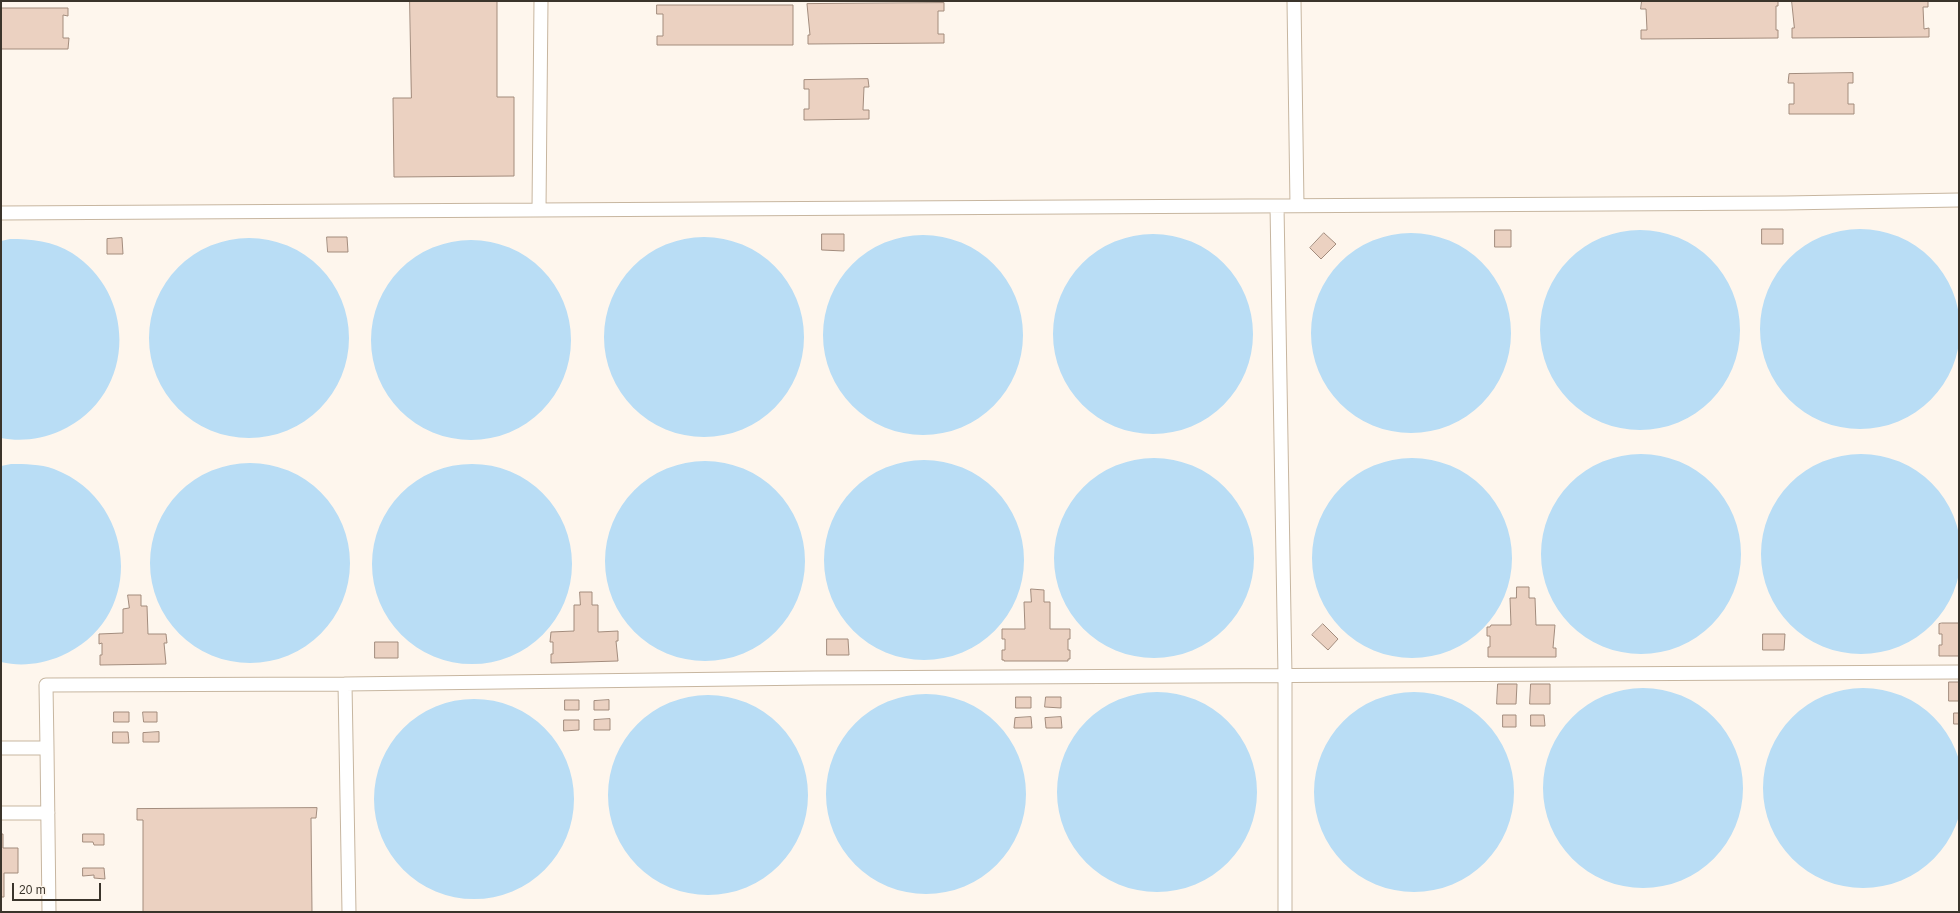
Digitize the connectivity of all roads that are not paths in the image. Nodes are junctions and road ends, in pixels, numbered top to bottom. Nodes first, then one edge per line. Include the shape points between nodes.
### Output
1 (541, 1) edge
2 (1294, 1) edge
3 (1959, 200) edge
4 (1297, 205) junction
5 (1277, 206) junction
6 (539, 209) junction
7 (1, 213) edge
8 (1959, 672) edge
9 (1285, 675) junction
10 (345, 684) junction
11 (1, 748) edge
12 (47, 748) junction
13 (1, 813) edge
14 (48, 814) junction
15 (49, 912) edge
16 (348, 912) edge
17 (1285, 912) edge

1 - 6 lane
2 - 4 lane
3 - 4 lane
4 - 5 lane
5 - 6 lane
5 - 9 lane
6 - 7 lane
8 - 9 lane
9 - 10 lane
9 - 17 lane
10 - 12 lane via 46,685
10 - 16 lane
11 - 12 lane
12 - 14 lane
13 - 14 lane
14 - 15 lane

